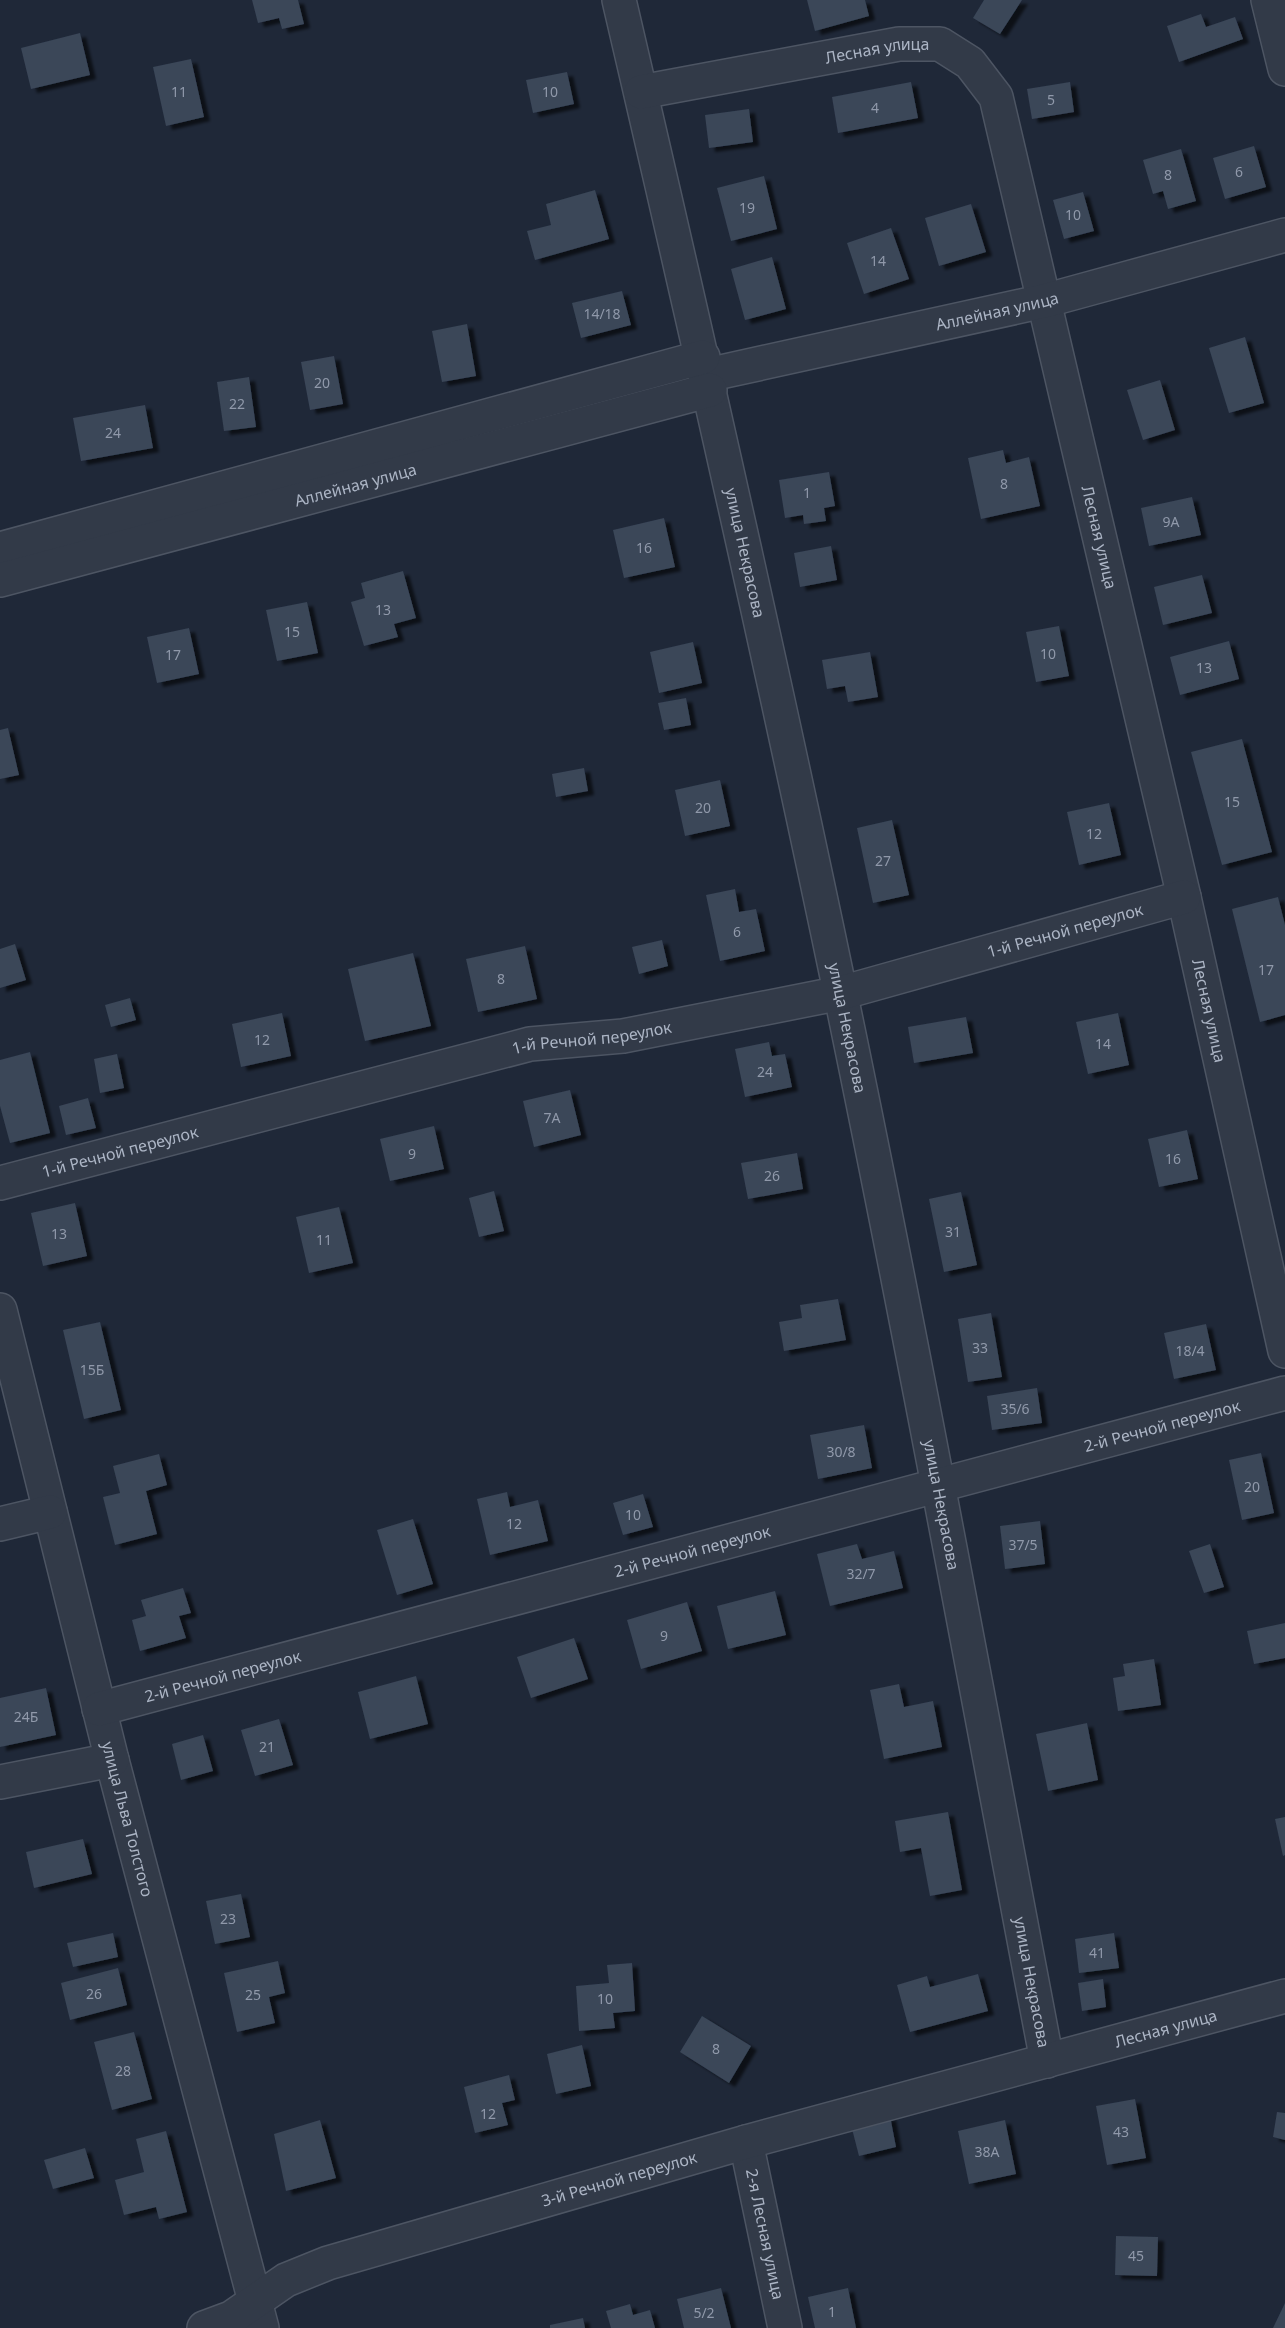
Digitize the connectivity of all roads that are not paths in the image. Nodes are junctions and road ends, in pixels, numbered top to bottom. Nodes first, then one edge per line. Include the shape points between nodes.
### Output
1 (619, 0) edge
2 (1268, 0) edge
3 (1285, 69) edge
4 (641, 92) junction
5 (1285, 235) edge
6 (1044, 301) junction
7 (707, 374) junction
8 (0, 549) edge
9 (0, 580) edge
10 (1184, 897) junction
11 (841, 993) junction
12 (0, 1183) edge
13 (0, 1310) edge
14 (1285, 1351) edge
15 (1285, 1393) edge
16 (938, 1487) junction
17 (50, 1512) junction
18 (0, 1524) edge
19 (99, 1709) junction
20 (112, 1760) junction
21 (0, 1782) edge
22 (1285, 1996) edge
23 (1047, 2061) junction
24 (746, 2142) junction
25 (259, 2314) edge
26 (204, 2328) edge
27 (785, 2328) edge

1 - 4 street, улица Некрасова
2 - 3 street
4 - 6 street, Лесная улица via 899,44 940,44 970,63 996,97
4 - 7 street, улица Некрасова
5 - 6 street, Аллейная улица
6 - 7 street, Аллейная улица
6 - 10 street, Лесная улица
7 - 8 street, Аллейная улица
7 - 9 street, Аллейная улица
7 - 11 street, улица Некрасова
10 - 11 street, 1-й Речной переулок
10 - 14 street, Лесная улица
11 - 12 street, 1-й Речной переулок via 623,1036 530,1044
11 - 16 street, улица Некрасова
13 - 17 street, улица Льва Толстого
15 - 16 street, 2-й Речной переулок
16 - 19 street, 2-й Речной переулок
16 - 23 street, улица Некрасова
17 - 18 street
17 - 19 street, улица Льва Толстого
19 - 20 street, улица Льва Толстого
20 - 21 street
20 - 25 street, улица Льва Толстого
22 - 23 street, Лесная улица
23 - 24 street, 3-й Речной переулок
24 - 25 street, 3-й Речной переулок via 328,2263 286,2280
24 - 27 street, 2-я Лесная улица
25 - 26 street, 3-й Речной переулок via 231,2318

